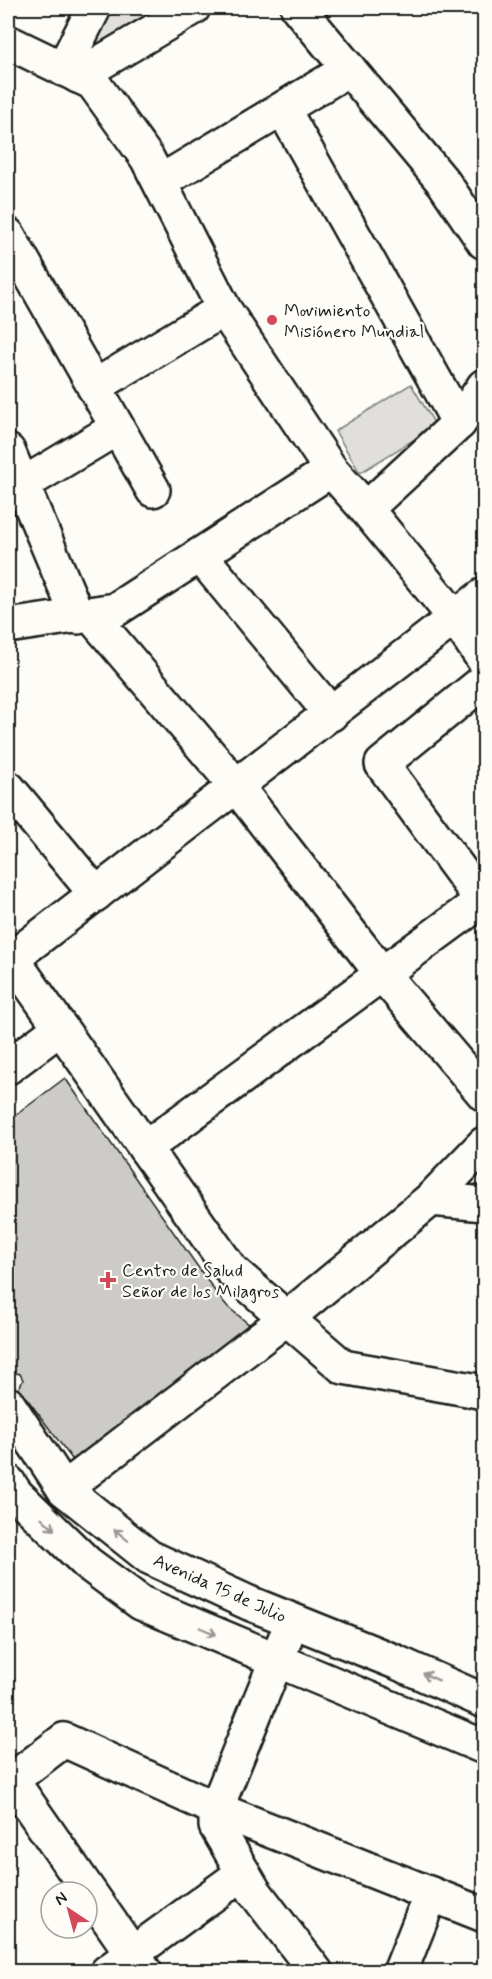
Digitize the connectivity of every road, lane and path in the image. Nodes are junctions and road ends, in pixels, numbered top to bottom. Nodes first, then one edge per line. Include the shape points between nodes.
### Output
1 (94, 8) edge
2 (193, 8) edge
3 (298, 8) edge
4 (8, 42) edge
5 (349, 69) junction
6 (70, 73) junction
7 (283, 109) junction
8 (160, 182) junction
9 (475, 206) edge
10 (8, 235) edge
11 (484, 242) edge
12 (224, 309) junction
13 (484, 386) edge
14 (94, 387) junction
15 (459, 423) junction
16 (117, 428) junction
17 (13, 468) edge
18 (331, 470) junction
19 (153, 490) dead end
20 (366, 509) junction
21 (200, 555) junction
22 (484, 595) edge
23 (84, 616) junction
24 (456, 619) junction
25 (8, 626) edge
26 (484, 660) edge
27 (484, 681) edge
28 (331, 714) junction
29 (237, 787) junction
30 (8, 788) edge
31 (96, 894) junction
32 (484, 901) edge
33 (9, 956) edge
34 (382, 974) junction
35 (60, 1028) junction
36 (8, 1067) edge
37 (484, 1094) edge
38 (484, 1144) edge
39 (145, 1148) junction
40 (431, 1199) junction
41 (484, 1204) edge
42 (287, 1318) junction
43 (484, 1392) edge
44 (8, 1404) edge
45 (8, 1482) edge
46 (64, 1489) junction
47 (292, 1620) junction
48 (276, 1660) junction
49 (484, 1701) edge
50 (484, 1747) edge
51 (9, 1779) edge
52 (216, 1809) junction
53 (243, 1873) junction
54 (431, 1893) junction
55 (484, 1915) edge
56 (128, 1965) edge
57 (316, 1971) edge
58 (400, 1971) edge

1 - 6 street
2 - 6 street
3 - 5 street
4 - 6 street
5 - 7 street
5 - 9 street via 444,183
6 - 8 street via 93,83
7 - 8 street
7 - 15 street
8 - 12 street
9 - 11 street
10 - 14 street
12 - 14 street
12 - 18 street
13 - 15 street
14 - 16 street
15 - 20 street
16 - 17 street
16 - 19 street
17 - 23 street
18 - 20 street
18 - 21 street
20 - 24 street
21 - 23 street via 115,610
21 - 28 street
22 - 24 street
23 - 25 street
23 - 29 street
24 - 26 street
24 - 28 street
27 - 32 street via 382,764
28 - 29 street
29 - 31 street
29 - 34 street
30 - 31 street
31 - 33 street
32 - 34 street
33 - 35 street
34 - 37 street
34 - 39 street
35 - 36 street
35 - 39 street
38 - 40 street
39 - 42 street via 231,1270
40 - 41 street
40 - 42 street
42 - 43 street via 343,1367
42 - 46 street
44 - 46 street, Avenida 15 de Julio
45 -> 48 street via 87,1563 141,1603
47 -> 46 street, Avenida 15 de Julio via 149,1557
47 - 48 street
49 -> 47 street, Avenida 15 de Julio
48 - 50 street
48 - 52 street
51 - 52 street via 64,1740
51 - 56 street
52 - 53 street via 216,1826
52 - 54 street
53 - 56 street
53 - 57 street
54 - 55 street
54 - 58 street

